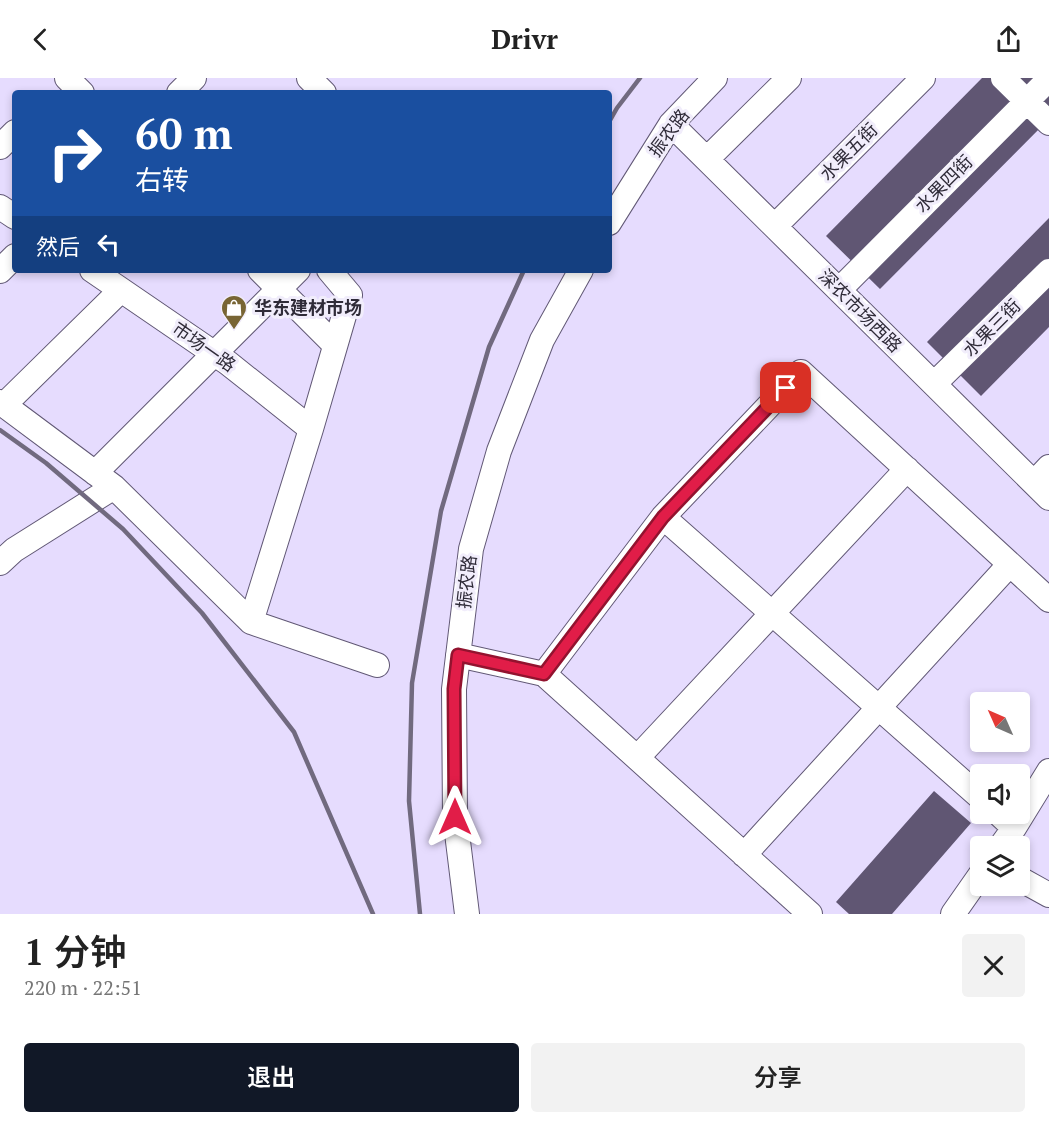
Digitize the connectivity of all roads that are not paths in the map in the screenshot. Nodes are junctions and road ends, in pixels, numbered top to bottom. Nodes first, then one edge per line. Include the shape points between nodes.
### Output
1 (68, 78) edge
2 (194, 78) edge
3 (716, 78) edge
4 (789, 78) edge
5 (923, 78) edge
6 (1003, 78) edge
7 (1049, 79) edge
8 (56, 90) edge
9 (79, 90) edge
10 (182, 90) edge
11 (1026, 101) junction
12 (1049, 123) edge
13 (671, 124) junction
14 (12, 135) edge
15 (0, 147) edge
16 (707, 159) junction
17 (612, 218) edge
18 (775, 226) junction
19 (12, 259) edge
20 (0, 271) edge
21 (1049, 271) edge
22 (96, 273) edge
23 (263, 273) edge
24 (295, 273) edge
25 (332, 273) edge
26 (579, 273) edge
27 (279, 289) junction
28 (121, 290) junction
29 (839, 290) junction
30 (335, 345) junction
31 (214, 353) junction
32 (934, 384) junction
33 (2, 403) edge
34 (311, 429) junction
35 (907, 470) junction
36 (104, 479) junction
37 (1044, 483) edge
38 (663, 517) junction
39 (0, 563) edge
40 (1010, 564) junction
41 (1049, 600) edge
42 (772, 614) junction
43 (251, 622) junction
44 (458, 655) junction
45 (377, 665) dead end
46 (544, 674) junction
47 (878, 708) junction
48 (637, 758) junction
49 (1049, 771) edge
50 (970, 788) edge
51 (1004, 829) edge
52 (744, 855) junction
53 (1030, 884) edge
54 (970, 890) edge
55 (1049, 894) edge
56 (467, 914) edge
57 (810, 914) edge
58 (953, 914) edge

1 - 8 street
1 - 9 street
2 - 10 street
3 - 13 street, 振农路
4 - 16 street
5 - 18 street, 水果五街
6 - 11 street
7 - 11 street, 水果四街
11 - 12 street
11 - 29 street, 水果四街
13 - 16 street, 深农市场西路
13 - 17 street, 振农路
14 - 15 street
16 - 18 street, 深农市场西路
18 - 29 street, 深农市场西路
19 - 20 street
21 - 32 street, 水果三街
22 - 28 street, 市场一路
23 - 27 street
24 - 27 street
25 - 30 street via 351,294
26 - 44 street, 振农路 via 542,340 499,452 471,549
27 - 30 street
27 - 31 street
28 - 31 street, 市场一路
28 - 33 street
29 - 32 street, 深农市场西路
30 - 34 street
31 - 34 street, 市场一路
31 - 36 street
32 - 37 street, 深农市场西路
33 - 36 street
34 - 43 street
35 - 38 street via 801,372
35 - 40 street
35 - 42 street
36 - 39 street
36 - 43 street
38 - 42 street
38 - 46 street
40 - 41 street
40 - 47 street
42 - 47 street
42 - 48 street
43 - 45 street
44 - 46 street
44 - 56 street, 振农路 via 454,689 455,817
46 - 48 street
47 - 50 street
47 - 52 street
48 - 52 street
49 - 51 street
52 - 57 street
53 - 55 street
54 - 58 street

